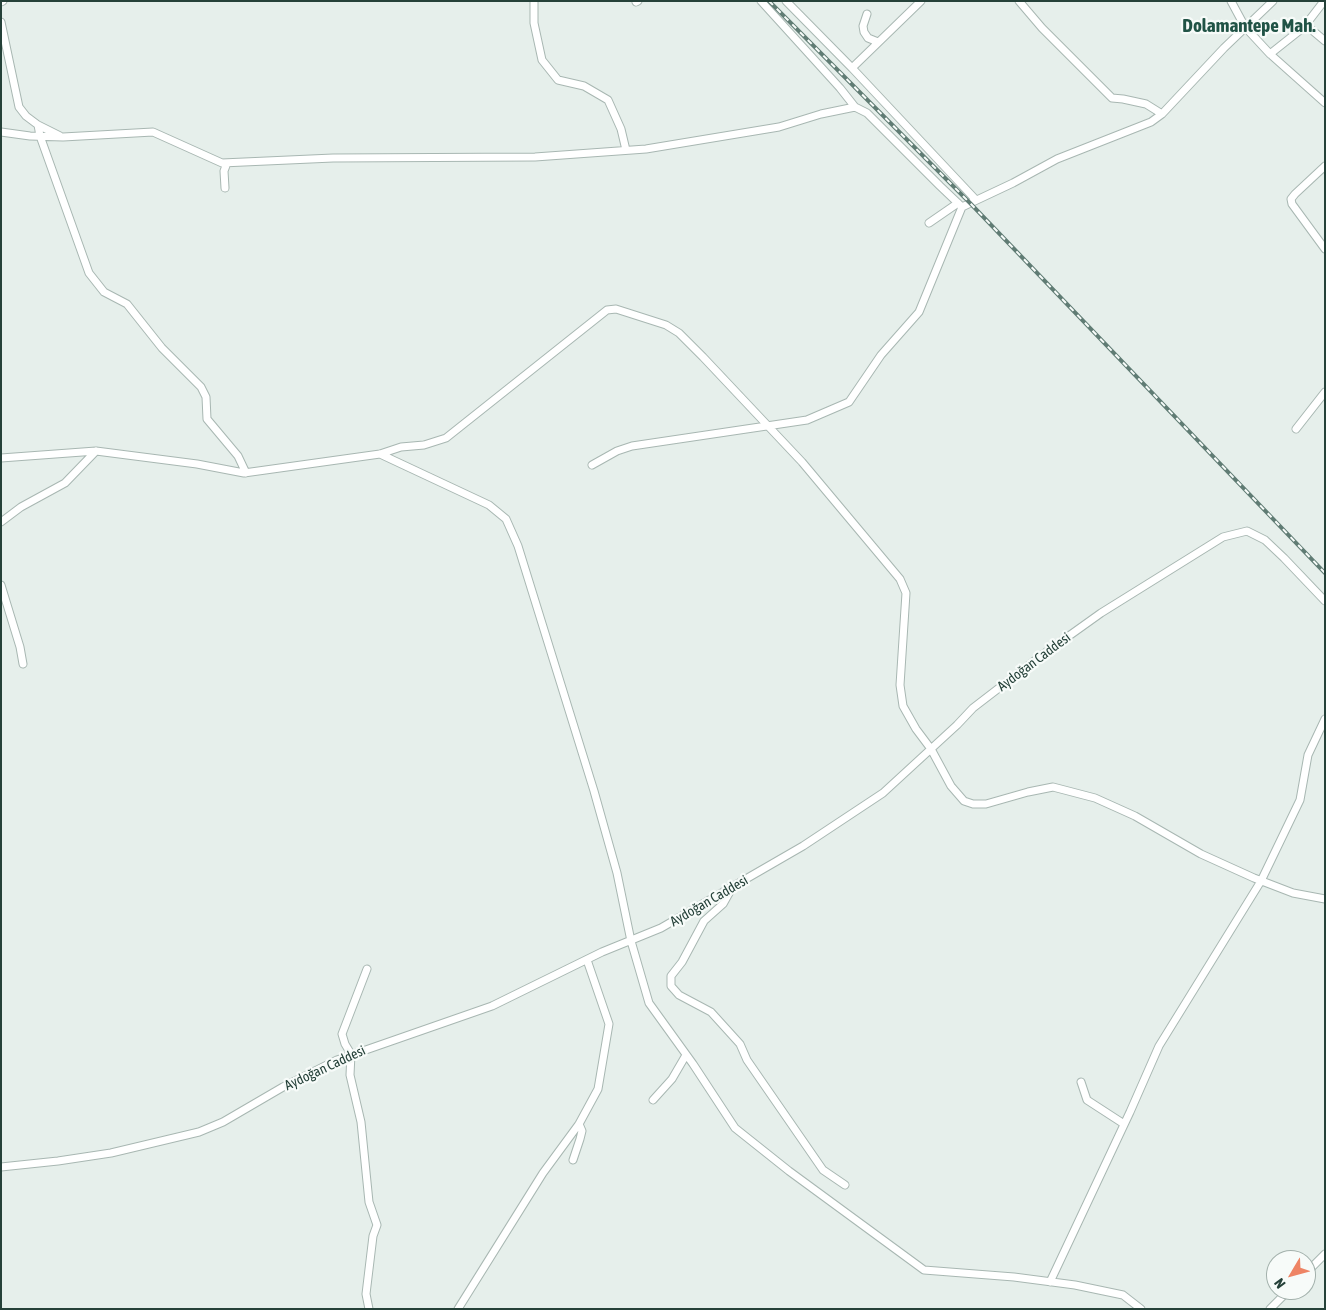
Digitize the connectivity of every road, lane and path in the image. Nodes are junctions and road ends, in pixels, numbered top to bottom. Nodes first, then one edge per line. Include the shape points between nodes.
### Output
1 (534, 1) edge
2 (761, 1) edge
3 (786, 1) edge
4 (920, 1) edge
5 (1018, 1) edge
6 (1231, 1) edge
7 (1273, 1) edge
8 (1324, 1) edge
9 (867, 14) dead end
10 (1, 22) edge
11 (1306, 25) junction
12 (1245, 27) junction
13 (1325, 41) edge
14 (878, 42) junction
15 (1270, 54) junction
16 (852, 68) junction
17 (1325, 103) edge
18 (855, 107) junction
19 (1162, 114) junction
20 (38, 125) junction
21 (1, 132) edge
22 (40, 136) junction
23 (63, 137) junction
24 (626, 150) junction
25 (227, 163) junction
26 (1325, 166) edge
27 (225, 188) dead end
28 (976, 200) junction
29 (960, 205) junction
30 (929, 223) dead end
31 (1325, 249) edge
32 (1325, 392) edge
33 (767, 425) junction
34 (1296, 429) dead end
35 (96, 451) junction
36 (380, 454) junction
37 (1, 458) edge
38 (592, 465) dead end
39 (246, 473) junction
40 (1, 522) edge
41 (1, 585) edge
42 (1325, 601) edge
43 (23, 664) dead end
44 (1325, 719) edge
45 (931, 749) junction
46 (1260, 880) junction
47 (733, 886) junction
48 (1325, 899) edge
49 (631, 941) junction
50 (587, 960) junction
51 (367, 969) dead end
52 (351, 1054) junction
53 (686, 1055) junction
54 (1081, 1082) dead end
55 (653, 1100) dead end
56 (579, 1124) junction
57 (1124, 1124) junction
58 (573, 1160) dead end
59 (1, 1167) edge
60 (844, 1184) dead end
61 (1325, 1254) edge
62 (1316, 1263) edge
63 (1050, 1282) junction
64 (1279, 1300) edge
65 (369, 1309) edge
66 (458, 1309) edge
67 (1141, 1309) edge
68 (1270, 1309) edge

1 - 24 street via 534,23 542,60 558,80 584,86 608,100
2 - 18 street
3 - 16 street
4 - 14 street
5 - 19 street via 1112,98 1146,104
6 - 12 street
7 - 12 street
8 - 11 street
9 - 14 street via 864,32 868,38
10 - 20 street via 19,107
11 - 13 street
11 - 15 street
12 - 15 street
12 - 19 street
14 - 16 street
15 - 17 street
16 - 28 street
18 - 24 street via 778,127
18 - 29 street via 867,113
19 - 28 street via 1151,122 1057,159
20 - 22 street
20 - 23 street
21 - 22 street
22 - 23 street
22 - 39 street via 89,274 104,292 127,304 162,348 201,387 206,397 207,419 238,456
23 - 25 street via 153,132 194,152
24 - 25 street via 535,157 333,158
25 - 27 street
26 - 31 street via 1291,200
28 - 29 street
29 - 30 street
29 - 33 street via 919,312 881,355 849,402 807,420
32 - 34 street
33 - 36 street via 679,333 666,325 616,309 607,310 446,438
33 - 38 street via 632,446
33 - 45 street via 900,579 906,593 900,685 903,706
35 - 37 street
35 - 39 street
35 - 40 street via 65,483
36 - 39 street
36 - 49 street via 489,505 506,519 518,546 594,791 617,873
41 - 43 street
42 - 45 street, Aydoğan Caddesi via 1265,540 1247,531 1223,537 1101,613 1038,658 973,708
44 - 46 street via 1308,755 1300,800
45 - 46 street via 951,786 964,801 986,804 1053,788 1095,798 1135,816 1201,854
45 - 47 street, Aydoğan Caddesi via 883,793 803,846
46 - 48 street via 1293,893
46 - 57 street via 1159,1046
47 - 49 street, Aydoğan Caddesi
47 - 60 street via 724,904 704,921 671,976 671,986 679,995 711,1012 740,1044 746,1060 823,1170
49 - 50 street, Aydoğan Caddesi
49 - 53 street via 649,1003
50 - 52 street, Aydoğan Caddesi via 492,1006
50 - 56 street via 609,1024 598,1089
51 - 52 street via 342,1034
52 - 59 street, Aydoğan Caddesi via 199,1132 111,1152
52 - 65 street via 350,1075 361,1122 370,1202 377,1225 366,1294
53 - 55 street via 672,1079
53 - 63 street via 735,1128 796,1177 924,1270
54 - 57 street via 1087,1100
56 - 58 street via 582,1131
56 - 66 street via 542,1173
57 - 63 street
61 - 62 street
63 - 67 street via 1123,1295
64 - 68 street

